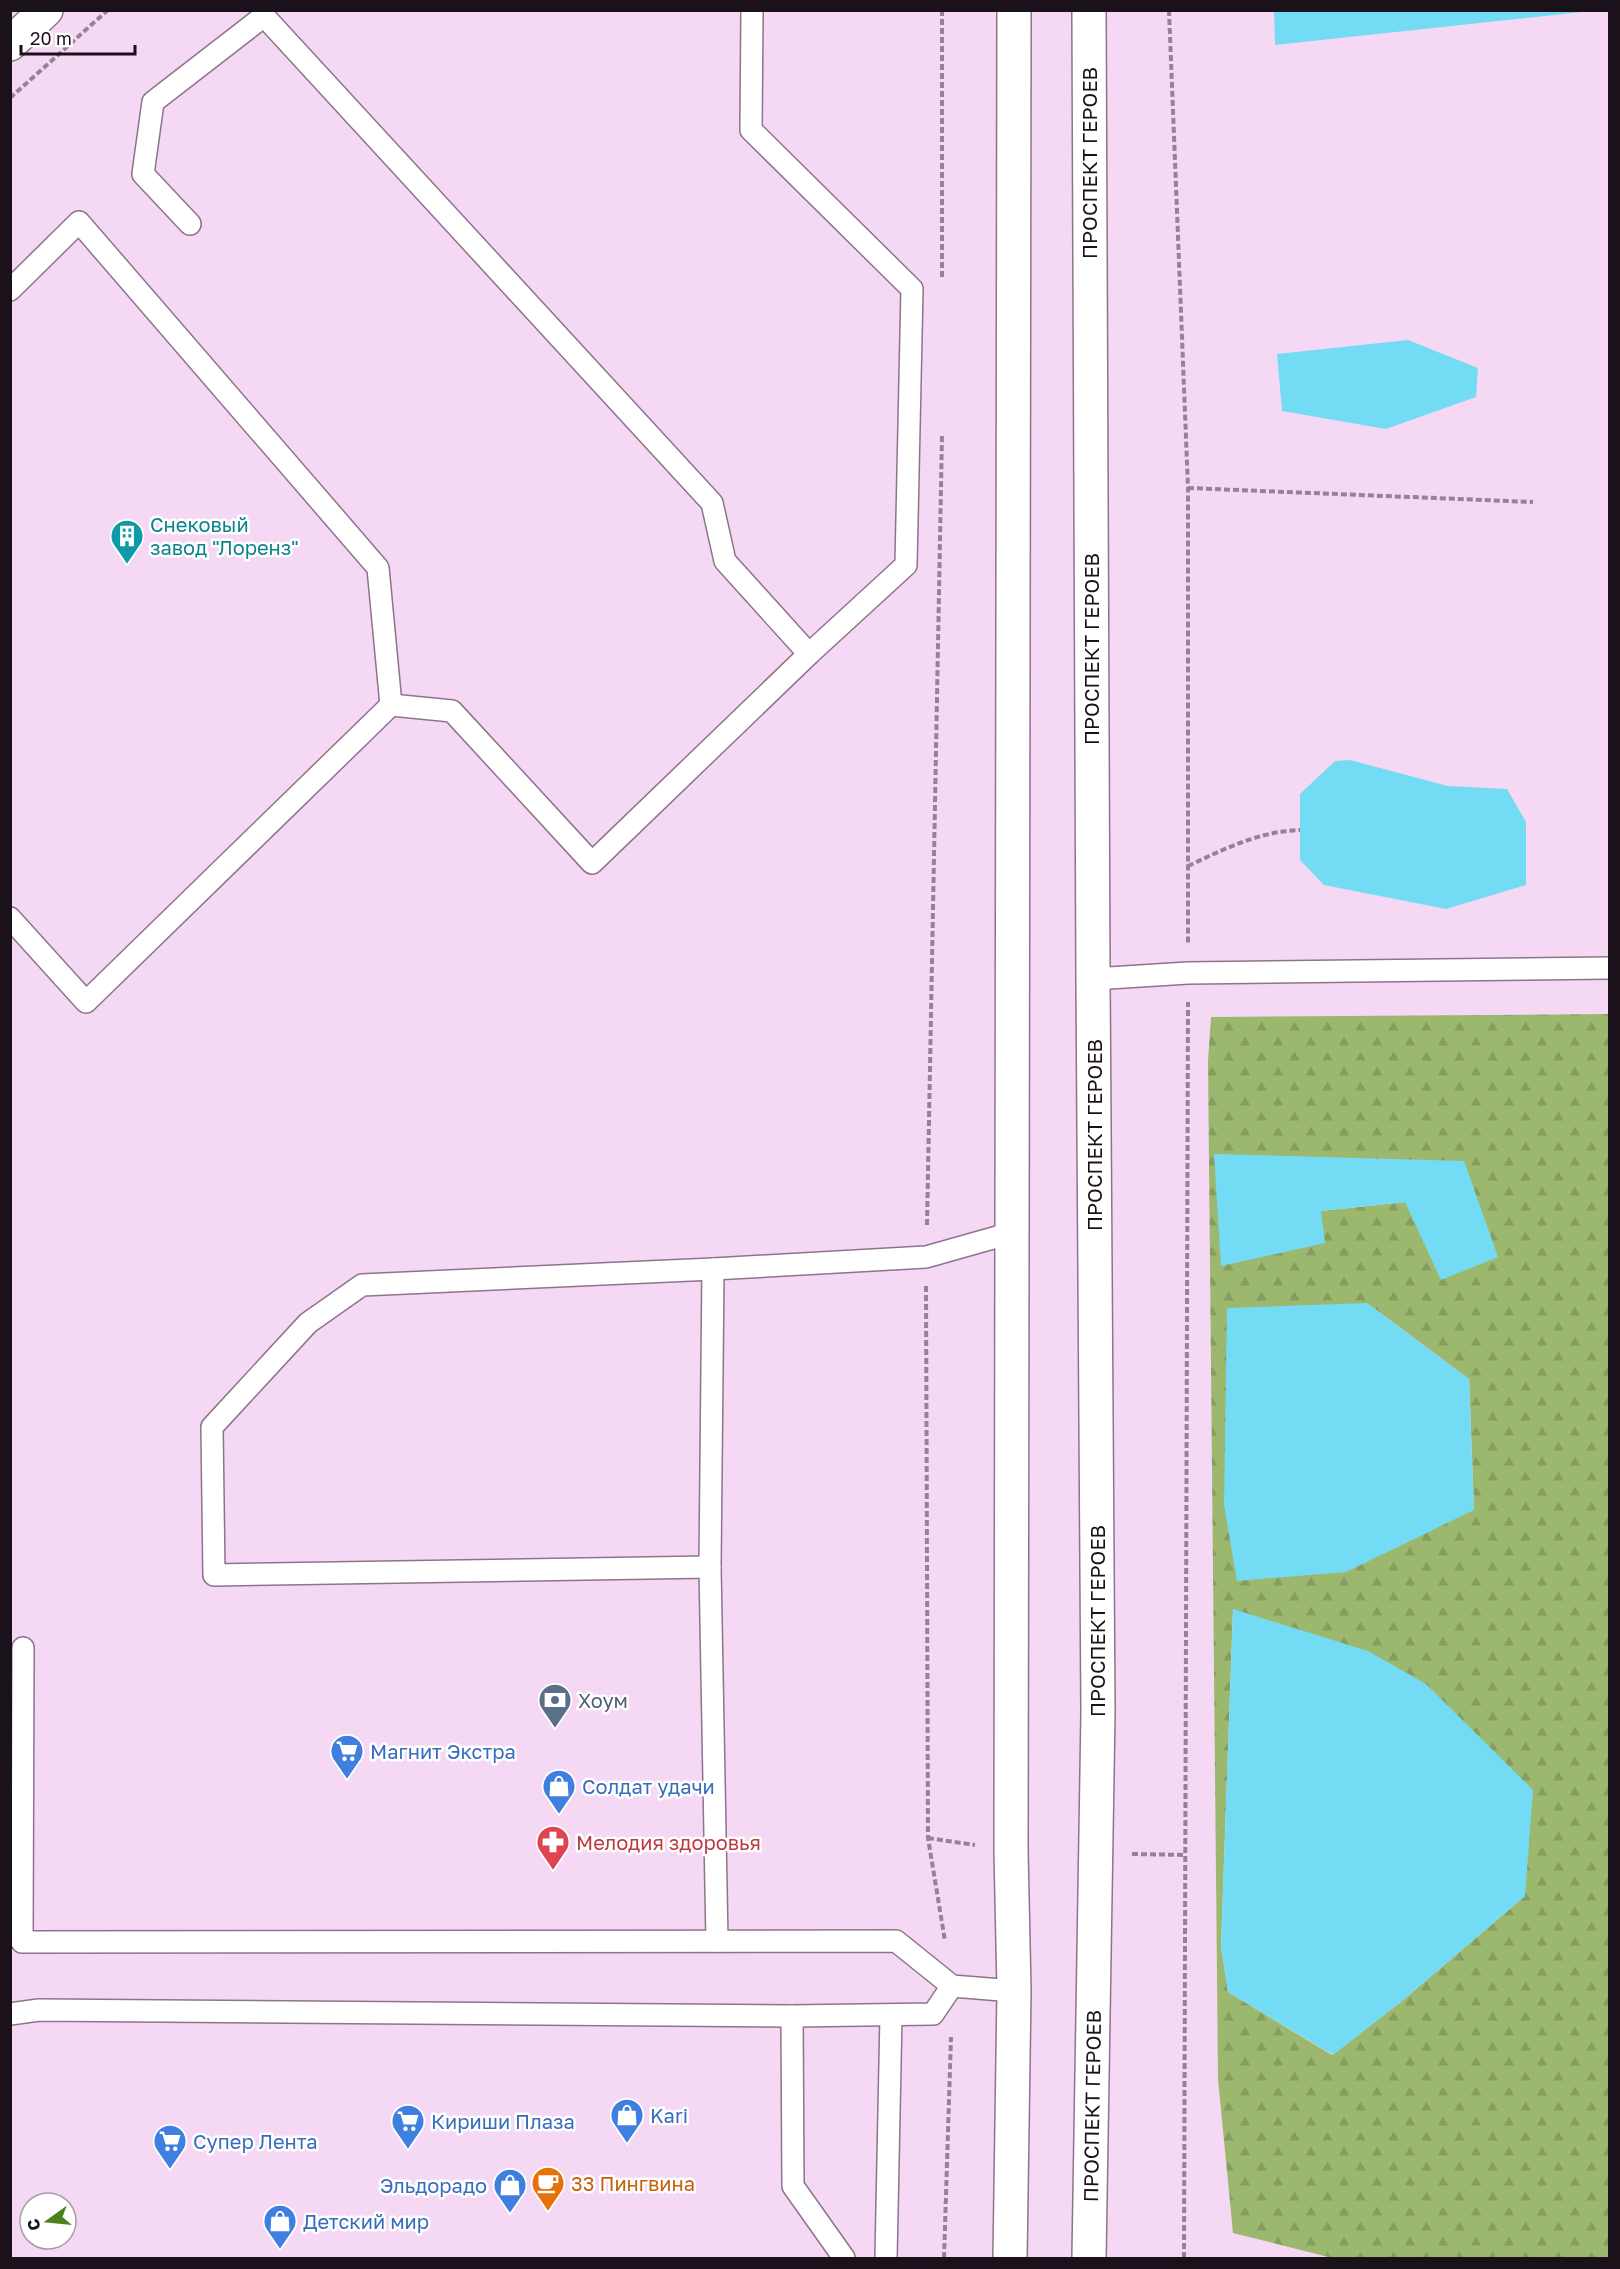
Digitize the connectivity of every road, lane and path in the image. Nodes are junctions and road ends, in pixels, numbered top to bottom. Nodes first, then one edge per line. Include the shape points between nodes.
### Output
1 (46, 10) edge
2 (108, 10) edge
3 (752, 10) edge
4 (942, 10) edge
5 (1014, 10) edge
6 (1089, 10) edge
7 (1169, 10) edge
8 (10, 44) edge
9 (10, 99) edge
10 (190, 224) dead end
11 (942, 285) dead end
12 (10, 290) edge
13 (942, 428) dead end
14 (1188, 488) junction
15 (1533, 502) dead end
16 (809, 654) junction
17 (391, 705) junction
18 (1300, 830) dead end
19 (1188, 866) junction
20 (10, 918) edge
21 (1610, 968) edge
22 (1188, 973) junction
23 (1093, 979) junction
24 (1011, 1233) junction
25 (926, 1257) junction
26 (713, 1269) junction
27 (710, 1567) junction
28 (23, 1648) dead end
29 (928, 1838) junction
30 (1011, 1850) junction
31 (1095, 1853) junction
32 (1185, 1855) junction
33 (717, 1941) junction
34 (952, 1986) junction
35 (1014, 1991) junction
36 (10, 2014) edge
37 (891, 2015) junction
38 (792, 2016) junction
39 (844, 2259) edge
40 (886, 2259) edge
41 (944, 2259) edge
42 (1010, 2259) edge
43 (1089, 2259) edge
44 (1184, 2259) edge

1 - 8 main road
2 - 9 path
3 - 16 lane via 751,130 912,289 906,565
4 - 11 path
5 - 24 main road
6 - 23 main road, ПРОСПЕКТ ГЕРОЕВ
7 - 14 path
10 - 16 lane via 143,174 153,102 264,16 712,502 725,561
12 - 17 lane via 80,222 378,568
13 - 25 path
14 - 15 path
14 - 19 path
16 - 17 lane via 592,863 452,711
17 - 20 lane via 86,1002
18 - 19 path via 1258,837
19 - 22 path
21 - 22 lane
22 - 23 lane
22 - 32 path
23 - 31 main road, ПРОСПЕКТ ГЕРОЕВ via 1098,1712
24 - 25 lane
24 - 30 main road
25 - 26 lane
25 - 29 path
26 - 27 lane
26 - 27 lane via 362,1285 308,1323 212,1427 214,1575
27 - 33 lane
28 - 33 lane via 22,1942
29 - 30 path
29 - 34 path
30 - 35 main road
31 - 32 path
31 - 43 main road, ПРОСПЕКТ ГЕРОЕВ
32 - 44 path
33 - 34 lane via 896,1941
34 - 35 lane
34 - 37 lane via 933,2014
34 - 41 path
35 - 42 main road
36 - 38 lane via 39,2010
37 - 38 lane
37 - 40 lane
38 - 39 lane via 793,2186

